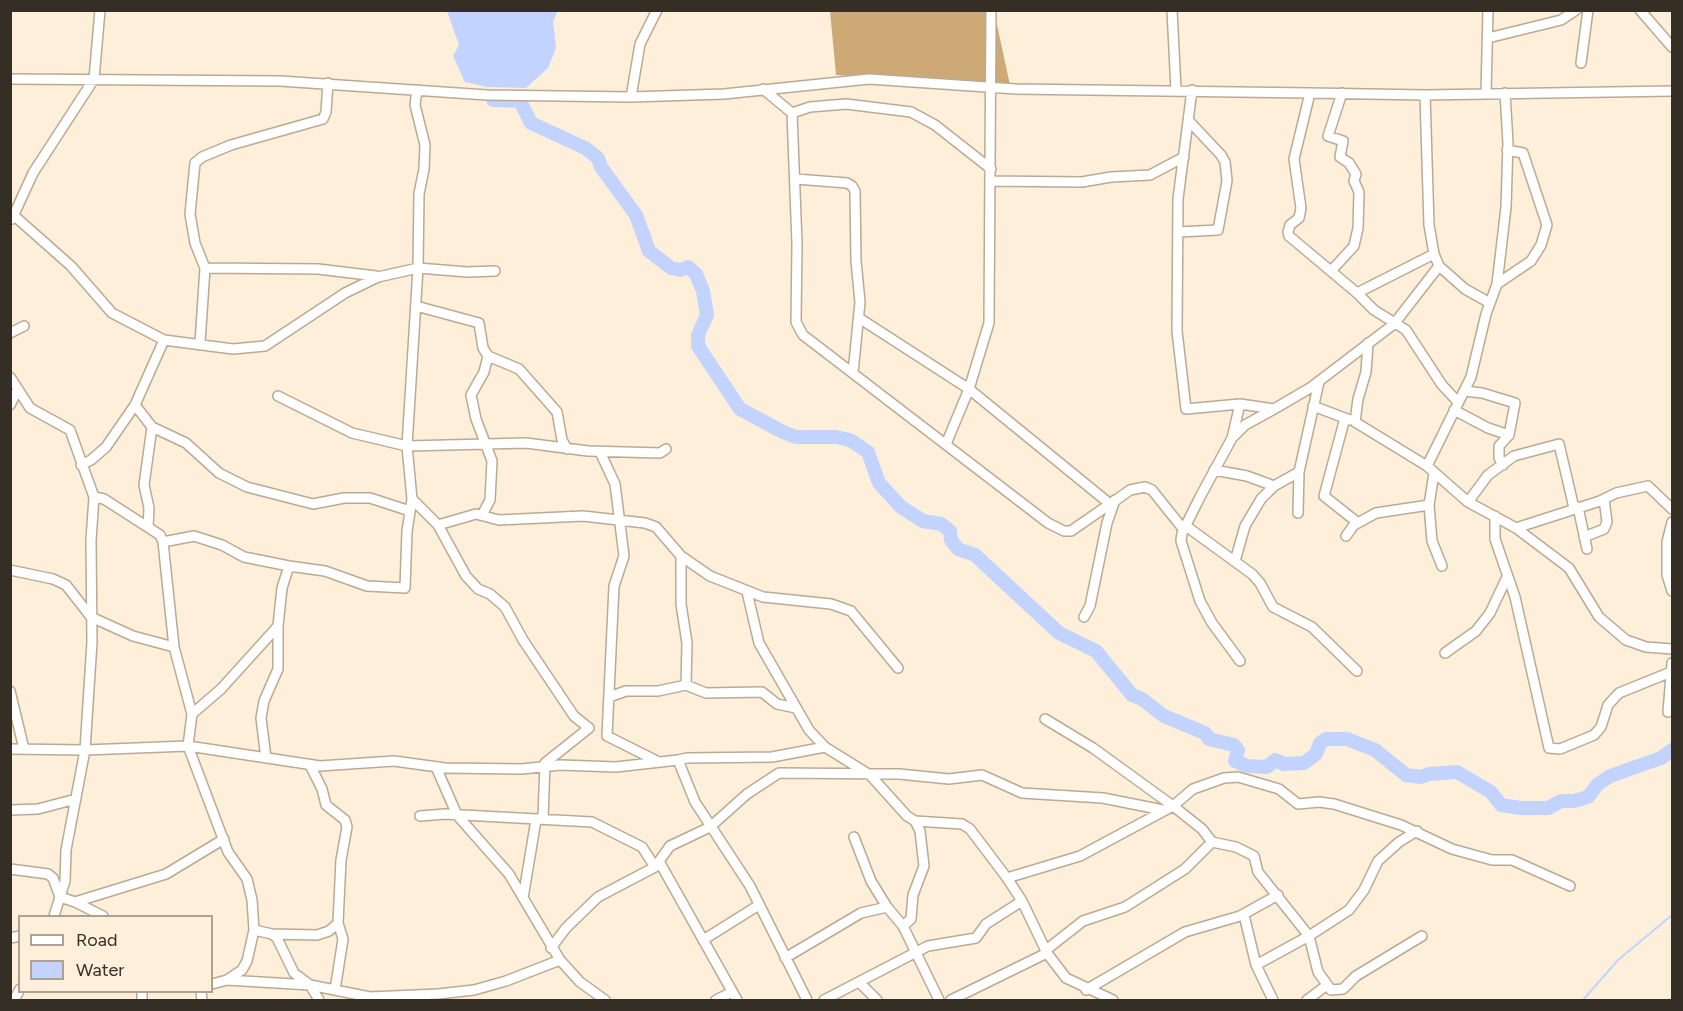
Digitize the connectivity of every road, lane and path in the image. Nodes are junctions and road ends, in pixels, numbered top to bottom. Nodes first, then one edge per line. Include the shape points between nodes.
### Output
1 (100, 10) edge
2 (657, 10) edge
3 (991, 10) edge
4 (1172, 10) edge
5 (1488, 10) edge
6 (1576, 10) edge
7 (1588, 10) edge
8 (1640, 10) edge
9 (1488, 38) junction
10 (1672, 47) edge
11 (1581, 63) dead end
12 (10, 79) edge
13 (94, 79) junction
14 (328, 83) junction
15 (992, 87) junction
16 (762, 89) junction
17 (417, 90) junction
18 (1176, 90) junction
19 (1192, 90) junction
20 (1672, 90) edge
21 (1310, 93) junction
22 (1342, 93) junction
23 (1505, 93) junction
24 (1486, 94) junction
25 (1425, 95) junction
26 (631, 97) junction
27 (792, 112) junction
28 (1190, 122) junction
29 (1507, 150) junction
30 (1184, 157) junction
31 (991, 169) junction
32 (796, 179) junction
33 (991, 181) junction
34 (11, 216) edge
35 (1178, 232) junction
36 (1434, 255) junction
37 (1439, 266) junction
38 (205, 268) junction
39 (418, 268) junction
40 (1332, 270) junction
41 (495, 271) dead end
42 (378, 276) junction
43 (1497, 284) junction
44 (1357, 293) junction
45 (1490, 303) junction
46 (416, 306) junction
47 (859, 318) junction
48 (1394, 324) junction
49 (24, 326) dead end
50 (10, 333) edge
51 (164, 340) junction
52 (200, 343) junction
53 (1368, 343) junction
54 (488, 356) junction
55 (854, 373) junction
56 (10, 377) edge
57 (1318, 382) junction
58 (18, 389) junction
59 (969, 389) junction
60 (1464, 391) junction
61 (278, 396) dead end
62 (1240, 404) junction
63 (10, 405) edge
64 (135, 405) junction
65 (1313, 406) junction
66 (1456, 406) junction
67 (1274, 410) junction
68 (1345, 418) junction
69 (1355, 422) junction
70 (152, 427) junction
71 (1509, 435) junction
72 (1232, 438) junction
73 (487, 444) junction
74 (946, 444) junction
75 (408, 446) junction
76 (567, 449) junction
77 (666, 449) dead end
78 (600, 452) junction
79 (81, 465) junction
80 (1503, 465) junction
81 (1430, 469) junction
82 (1214, 470) junction
83 (1299, 472) junction
84 (1274, 486) junction
85 (94, 497) junction
86 (412, 499) junction
87 (1604, 499) junction
88 (1112, 502) junction
89 (1468, 502) junction
90 (1430, 505) junction
91 (1576, 508) junction
92 (1672, 509) edge
93 (410, 510) junction
94 (1298, 513) dead end
95 (482, 515) junction
96 (1495, 516) junction
97 (618, 521) junction
98 (1672, 522) edge
99 (1358, 523) junction
100 (438, 525) junction
101 (148, 527) junction
102 (1185, 528) junction
103 (1516, 528) junction
104 (1346, 536) dead end
105 (1584, 537) junction
106 (163, 542) junction
107 (1587, 549) dead end
108 (681, 556) junction
109 (1235, 561) junction
110 (289, 566) junction
111 (1442, 566) dead end
112 (10, 570) edge
113 (1507, 577) junction
114 (1672, 591) edge
115 (747, 592) junction
116 (91, 617) junction
117 (1084, 617) dead end
118 (278, 626) junction
119 (174, 647) junction
120 (1672, 649) edge
121 (1445, 653) dead end
122 (1240, 661) dead end
123 (898, 668) dead end
124 (1672, 668) edge
125 (1357, 671) dead end
126 (686, 685) junction
127 (10, 691) edge
128 (609, 697) junction
129 (795, 708) junction
130 (1668, 712) dead end
131 (192, 714) junction
132 (1046, 719) dead end
133 (589, 728) junction
134 (607, 736) junction
135 (188, 746) junction
136 (825, 747) junction
137 (10, 749) edge
138 (24, 750) junction
139 (85, 750) junction
140 (266, 758) junction
141 (678, 760) junction
142 (657, 761) junction
143 (310, 765) junction
144 (436, 767) junction
145 (545, 767) junction
146 (870, 775) junction
147 (76, 799) junction
148 (1173, 806) junction
149 (10, 810) edge
150 (1163, 810) junction
151 (457, 815) junction
152 (420, 816) dead end
153 (540, 819) junction
154 (915, 821) junction
155 (710, 827) junction
156 (1417, 831) junction
157 (854, 837) dead end
158 (224, 839) junction
159 (1212, 842) junction
160 (658, 865) junction
161 (10, 869) edge
162 (1006, 878) junction
163 (1570, 886) dead end
164 (1278, 895) junction
165 (60, 897) junction
166 (523, 898) junction
167 (1022, 901) junction
168 (75, 902) junction
169 (759, 905) junction
170 (887, 907) junction
171 (54, 915) edge
172 (101, 915) edge
173 (1244, 915) junction
174 (338, 923) junction
175 (903, 927) junction
176 (254, 930) junction
177 (273, 934) junction
178 (1309, 936) junction
179 (1422, 936) dead end
180 (704, 940) junction
181 (551, 948) junction
182 (1047, 951) junction
183 (916, 954) junction
184 (785, 958) junction
185 (560, 960) junction
186 (1256, 964) junction
187 (227, 980) junction
188 (860, 982) junction
189 (213, 984) edge
190 (1326, 985) junction
191 (310, 986) junction
192 (334, 990) junction
193 (1086, 990) junction
194 (734, 996) edge
195 (412, 998) edge
196 (964, 998) edge
197 (318, 1000) edge
198 (605, 1000) edge
199 (716, 1000) edge
200 (807, 1000) edge
201 (824, 1000) edge
202 (876, 1000) edge
203 (939, 1000) edge
204 (951, 1000) edge
205 (1113, 1000) edge
206 (1273, 1000) edge
207 (1307, 1000) edge

1 - 13 street
2 - 26 street via 640,44
3 - 15 street
4 - 18 street
5 - 9 street
6 - 9 street via 1561,20
7 - 11 street
8 - 10 street
9 - 24 street
12 - 13 street
13 - 14 street
13 - 34 street via 33,173
14 - 17 street
14 - 38 street via 323,118 231,145 195,163 189,214
15 - 16 street via 869,79
15 - 18 street
15 - 31 street
16 - 26 street
16 - 27 street
17 - 26 street
17 - 39 street via 415,105 425,145 418,194
18 - 19 street
19 - 21 street
19 - 28 street
20 - 23 street
21 - 22 street
21 - 40 street via 1294,155 1301,208 1299,218 1288,232
22 - 25 street
22 - 40 street via 1328,134 1343,141 1340,157 1356,174 1358,228 1354,246
23 - 24 street
23 - 29 street
24 - 25 street
25 - 36 street via 1429,225
27 - 31 street via 846,104 911,112 935,125
27 - 32 street
28 - 30 street
28 - 35 street via 1221,155 1227,181 1218,230
29 - 43 street via 1506,207
29 - 43 street via 1523,153 1547,225 1531,261
30 - 33 street via 1150,175 1082,182
30 - 35 street
31 - 33 street
32 - 47 street via 852,186
32 - 55 street via 796,322 803,335
33 - 59 street via 989,323
34 - 51 street via 71,266 106,308
35 - 62 street via 1177,331 1186,409
36 - 37 street
36 - 44 street
37 - 45 street via 1465,289
37 - 48 street
38 - 42 street via 318,269
38 - 52 street
39 - 41 street
39 - 42 street
39 - 46 street
40 - 44 street
42 - 52 street via 265,346 233,349
43 - 45 street
44 - 48 street
45 - 60 street via 1478,357
46 - 54 street via 475,320
46 - 75 street
47 - 55 street
47 - 59 street
48 - 53 street
48 - 66 street via 1409,334
49 - 50 street
51 - 52 street
51 - 64 street
53 - 57 street
53 - 69 street
54 - 73 street via 471,395
54 - 76 street via 519,369 557,412
55 - 74 street
56 - 58 street
57 - 65 street
57 - 67 street
58 - 63 street
58 - 79 street via 30,408 70,430
59 - 74 street
59 - 88 street
60 - 66 street
60 - 71 street via 1515,404
61 - 75 street via 352,433
62 - 67 street
62 - 72 street
64 - 70 street
64 - 79 street via 106,447
65 - 68 street
65 - 83 street
66 - 71 street via 1488,428
66 - 81 street
67 - 72 street via 1245,425
68 - 69 street
68 - 99 street via 1324,496
69 - 81 street
70 - 93 street via 186,444 219,473 248,487 313,504 370,498
70 - 101 street via 144,485
71 - 80 street via 1499,446
72 - 82 street
73 - 75 street
73 - 76 street via 537,444
73 - 95 street via 492,479 490,500
74 - 88 street via 1048,523 1064,531 1076,530
75 - 86 street
76 - 78 street
77 - 78 street via 660,453
78 - 97 street via 615,484
79 - 85 street
80 - 89 street via 1488,475
80 - 91 street via 1514,456 1558,444
81 - 89 street
81 - 90 street
82 - 84 street
82 - 102 street
83 - 84 street
83 - 94 street
84 - 109 street via 1249,519
85 - 101 street
85 - 116 street
86 - 93 street
86 - 100 street
87 - 91 street
87 - 92 street via 1616,492 1648,486
87 - 105 street via 1608,522 1604,529
88 - 102 street via 1130,490 1145,487
88 - 117 street via 1090,606
89 - 96 street
90 - 99 street via 1376,513
90 - 111 street via 1432,541
91 - 103 street
91 - 105 street
93 - 110 street via 405,588 367,586 325,571
95 - 97 street via 500,520 583,516
95 - 100 street via 465,515
96 - 103 street
96 - 113 street via 1495,539
97 - 108 street via 656,527
97 - 128 street via 624,556 614,586
98 - 114 street via 1667,542 1667,575
99 - 104 street
100 - 133 street via 466,576 505,607 574,716
101 - 106 street
102 - 109 street
102 - 122 street via 1181,541 1200,601
103 - 120 street via 1569,568 1599,617 1613,630 1635,644
105 - 107 street
106 - 110 street via 194,537 244,557
106 - 119 street
108 - 115 street via 710,576
108 - 126 street
109 - 125 street via 1260,583 1270,604 1312,627
110 - 118 street
112 - 116 street via 66,585
113 - 121 street via 1490,613 1476,631
113 - 124 street via 1549,748 1560,749 1594,735 1608,705 1619,693
115 - 123 street via 779,600 831,604 851,611
115 - 129 street via 759,643
116 - 119 street via 133,636
116 - 139 street
118 - 131 street via 221,689
118 - 140 street via 278,669 264,700 261,718
119 - 131 street
124 - 130 street
126 - 128 street via 658,691 626,691
126 - 129 street via 706,693 762,692 777,704
127 - 138 street
128 - 134 street
129 - 136 street
131 - 135 street
132 - 148 street
133 - 134 street
133 - 145 street via 547,760
134 - 142 street
135 - 139 street
135 - 140 street
135 - 158 street
136 - 141 street via 772,757
136 - 146 street
137 - 138 street
138 - 139 street
139 - 147 street
140 - 143 street
141 - 142 street
141 - 155 street
142 - 145 street via 616,767
143 - 144 street via 394,761
143 - 174 street via 326,805 348,827
144 - 145 street
144 - 151 street
145 - 153 street
146 - 150 street via 949,779 982,775 1022,793 1102,798
146 - 154 street
146 - 155 street via 779,773 747,794
147 - 149 street via 38,809
147 - 165 street
148 - 150 street
148 - 156 street via 1193,789 1238,777 1279,789 1298,804 1334,804
148 - 159 street
150 - 162 street via 1080,856
151 - 152 street
151 - 153 street
151 - 166 street via 492,853
153 - 160 street via 603,826 642,847
153 - 166 street
154 - 162 street via 962,824 970,829
154 - 175 street via 925,860 913,895 911,919
155 - 160 street via 670,846
155 - 169 street
156 - 163 street via 1443,846 1492,860 1512,860
156 - 178 street via 1378,861 1349,910
157 - 170 street via 871,881
158 - 168 street via 166,874
158 - 176 street via 228,852 247,879
159 - 164 street via 1254,856 1258,872
159 - 182 street via 1185,869 1125,907 1083,921
160 - 180 street
160 - 181 street via 598,897
161 - 165 street via 48,874
162 - 167 street
164 - 173 street
164 - 178 street
165 - 168 street
165 - 171 street
166 - 181 street
167 - 182 street
167 - 183 street via 986,924 976,938 928,946
168 - 172 street
169 - 180 street
169 - 184 street
170 - 175 street
170 - 184 street via 861,914
173 - 186 street
173 - 193 street via 1185,932
174 - 177 street via 317,934
174 - 192 street via 343,939
175 - 183 street
176 - 177 street
176 - 187 street via 248,961
177 - 191 street via 294,973
178 - 186 street
178 - 190 street via 1318,972
179 - 190 street via 1356,976 1343,989 1336,991
180 - 194 street
181 - 185 street
182 - 193 street via 1066,978
182 - 196 street
183 - 188 street
183 - 203 street
184 - 200 street
185 - 195 street via 474,990
185 - 198 street via 580,982
186 - 206 street
187 - 189 street
187 - 191 street
188 - 201 street
188 - 202 street
190 - 207 street
191 - 192 street
191 - 197 street
192 - 195 street via 370,997
193 - 205 street
194 - 199 street
196 - 204 street

